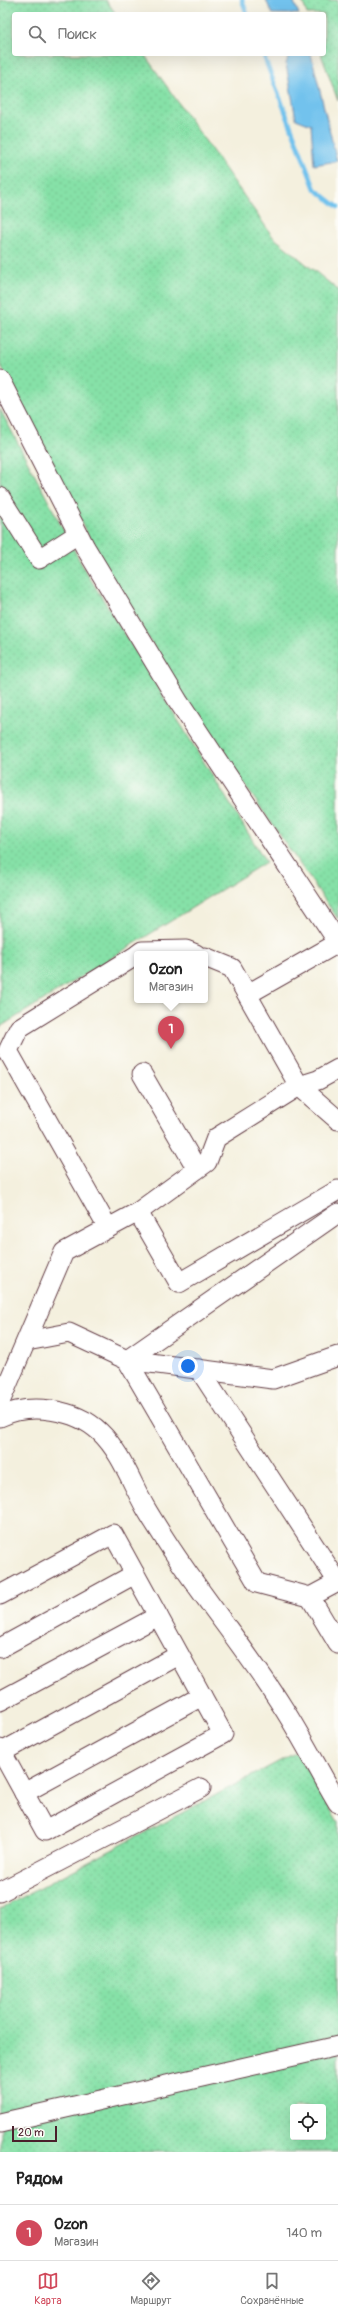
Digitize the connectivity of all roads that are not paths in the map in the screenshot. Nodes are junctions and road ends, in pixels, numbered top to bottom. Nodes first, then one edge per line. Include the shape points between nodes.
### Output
1 (0, 380) edge
2 (0, 497) edge
3 (78, 534) junction
4 (338, 942) edge
5 (142, 951) edge
6 (188, 951) edge
7 (134, 957) edge
8 (208, 959) edge
9 (248, 994) junction
10 (338, 1069) edge
11 (142, 1074) dead end
12 (299, 1086) junction
13 (338, 1120) edge
14 (197, 1169) junction
15 (338, 1190) edge
16 (138, 1212) junction
17 (338, 1213) edge
18 (108, 1228) junction
19 (27, 1341) junction
20 (338, 1356) edge
21 (127, 1360) junction
22 (199, 1369) junction
23 (0, 1402) edge
24 (0, 1417) edge
25 (135, 1574) junction
26 (338, 1582) edge
27 (0, 1595) edge
28 (310, 1597) junction
29 (158, 1616) junction
30 (338, 1644) edge
31 (0, 1648) edge
32 (179, 1655) junction
33 (202, 1696) junction
34 (0, 1701) edge
35 (1, 1750) edge
36 (201, 1788) dead end
37 (24, 1793) junction
38 (338, 1803) edge
39 (0, 1892) edge
40 (338, 2046) edge
41 (0, 2123) edge

1 - 3 street
2 - 3 street via 39,559
3 - 4 street via 178,702
4 - 9 street
5 - 6 street
7 - 18 street via 19,1028 8,1051
8 - 9 street via 232,968
9 - 12 street
10 - 12 street via 318,1080
11 - 14 street
12 - 13 street
12 - 14 street via 216,1138 207,1162
14 - 16 street
15 - 16 street via 179,1282
16 - 18 street
17 - 21 street
18 - 19 street via 64,1252
19 - 21 street via 69,1333
19 - 23 street
20 - 22 street via 273,1379
21 - 22 street
21 - 28 street via 257,1583
22 - 26 street
24 - 38 street via 34,1410 51,1410 73,1415 99,1431 115,1449 145,1508 282,1706
25 - 27 street via 113,1534
25 - 29 street
25 - 31 street
26 - 28 street
28 - 30 street
29 - 32 street
29 - 34 street
32 - 33 street
32 - 35 street
33 - 37 street
33 - 37 street via 222,1734 45,1831
35 - 37 street
36 - 39 street
40 - 41 street

